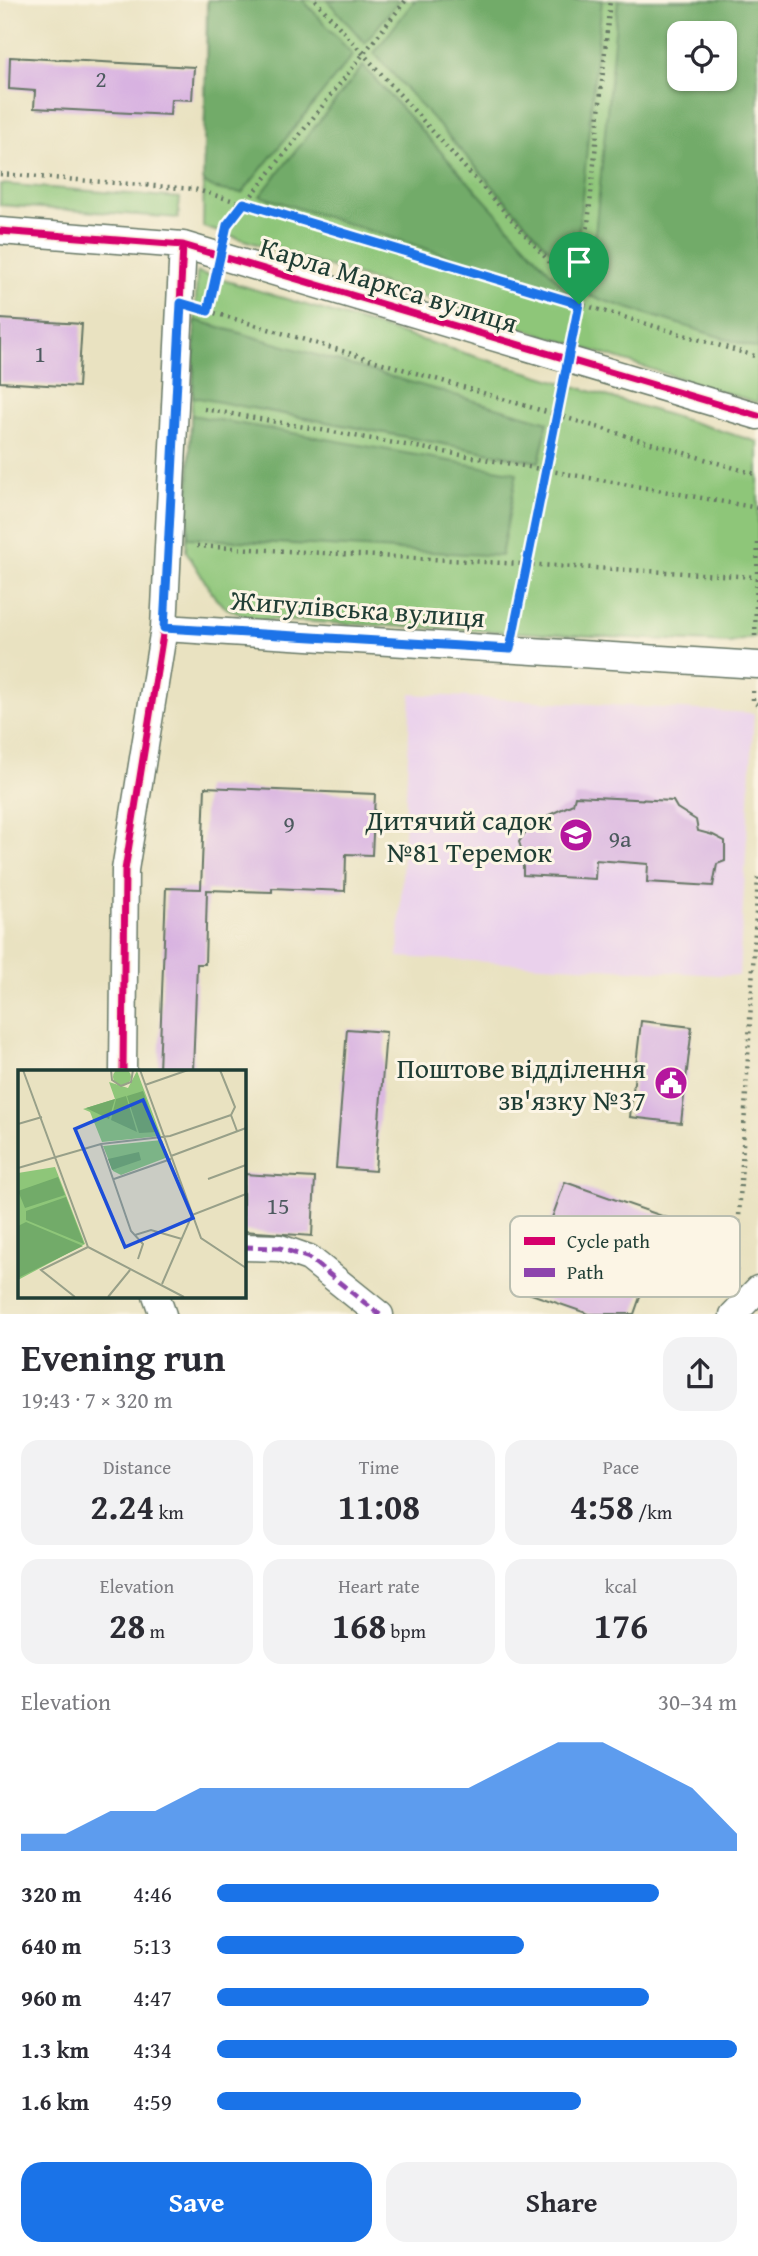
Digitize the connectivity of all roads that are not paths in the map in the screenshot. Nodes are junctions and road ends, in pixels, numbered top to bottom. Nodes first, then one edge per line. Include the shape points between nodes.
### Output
1 (0, 232) edge
2 (183, 245) junction
3 (758, 416) edge
4 (164, 628) junction
5 (758, 664) edge
6 (123, 1070) edge
7 (245, 1247) edge
8 (758, 1289) edge
9 (157, 1297) edge
10 (163, 1314) edge
11 (380, 1314) edge
12 (734, 1314) edge

1 - 2 street, Карла Маркса вулиця
2 - 3 street, Карла Маркса вулиця
2 - 4 street
4 - 5 street, Жигулівська вулиця
4 - 6 street via 125,870
7 - 11 street via 280,1248 309,1258
8 - 12 street
9 - 10 street

